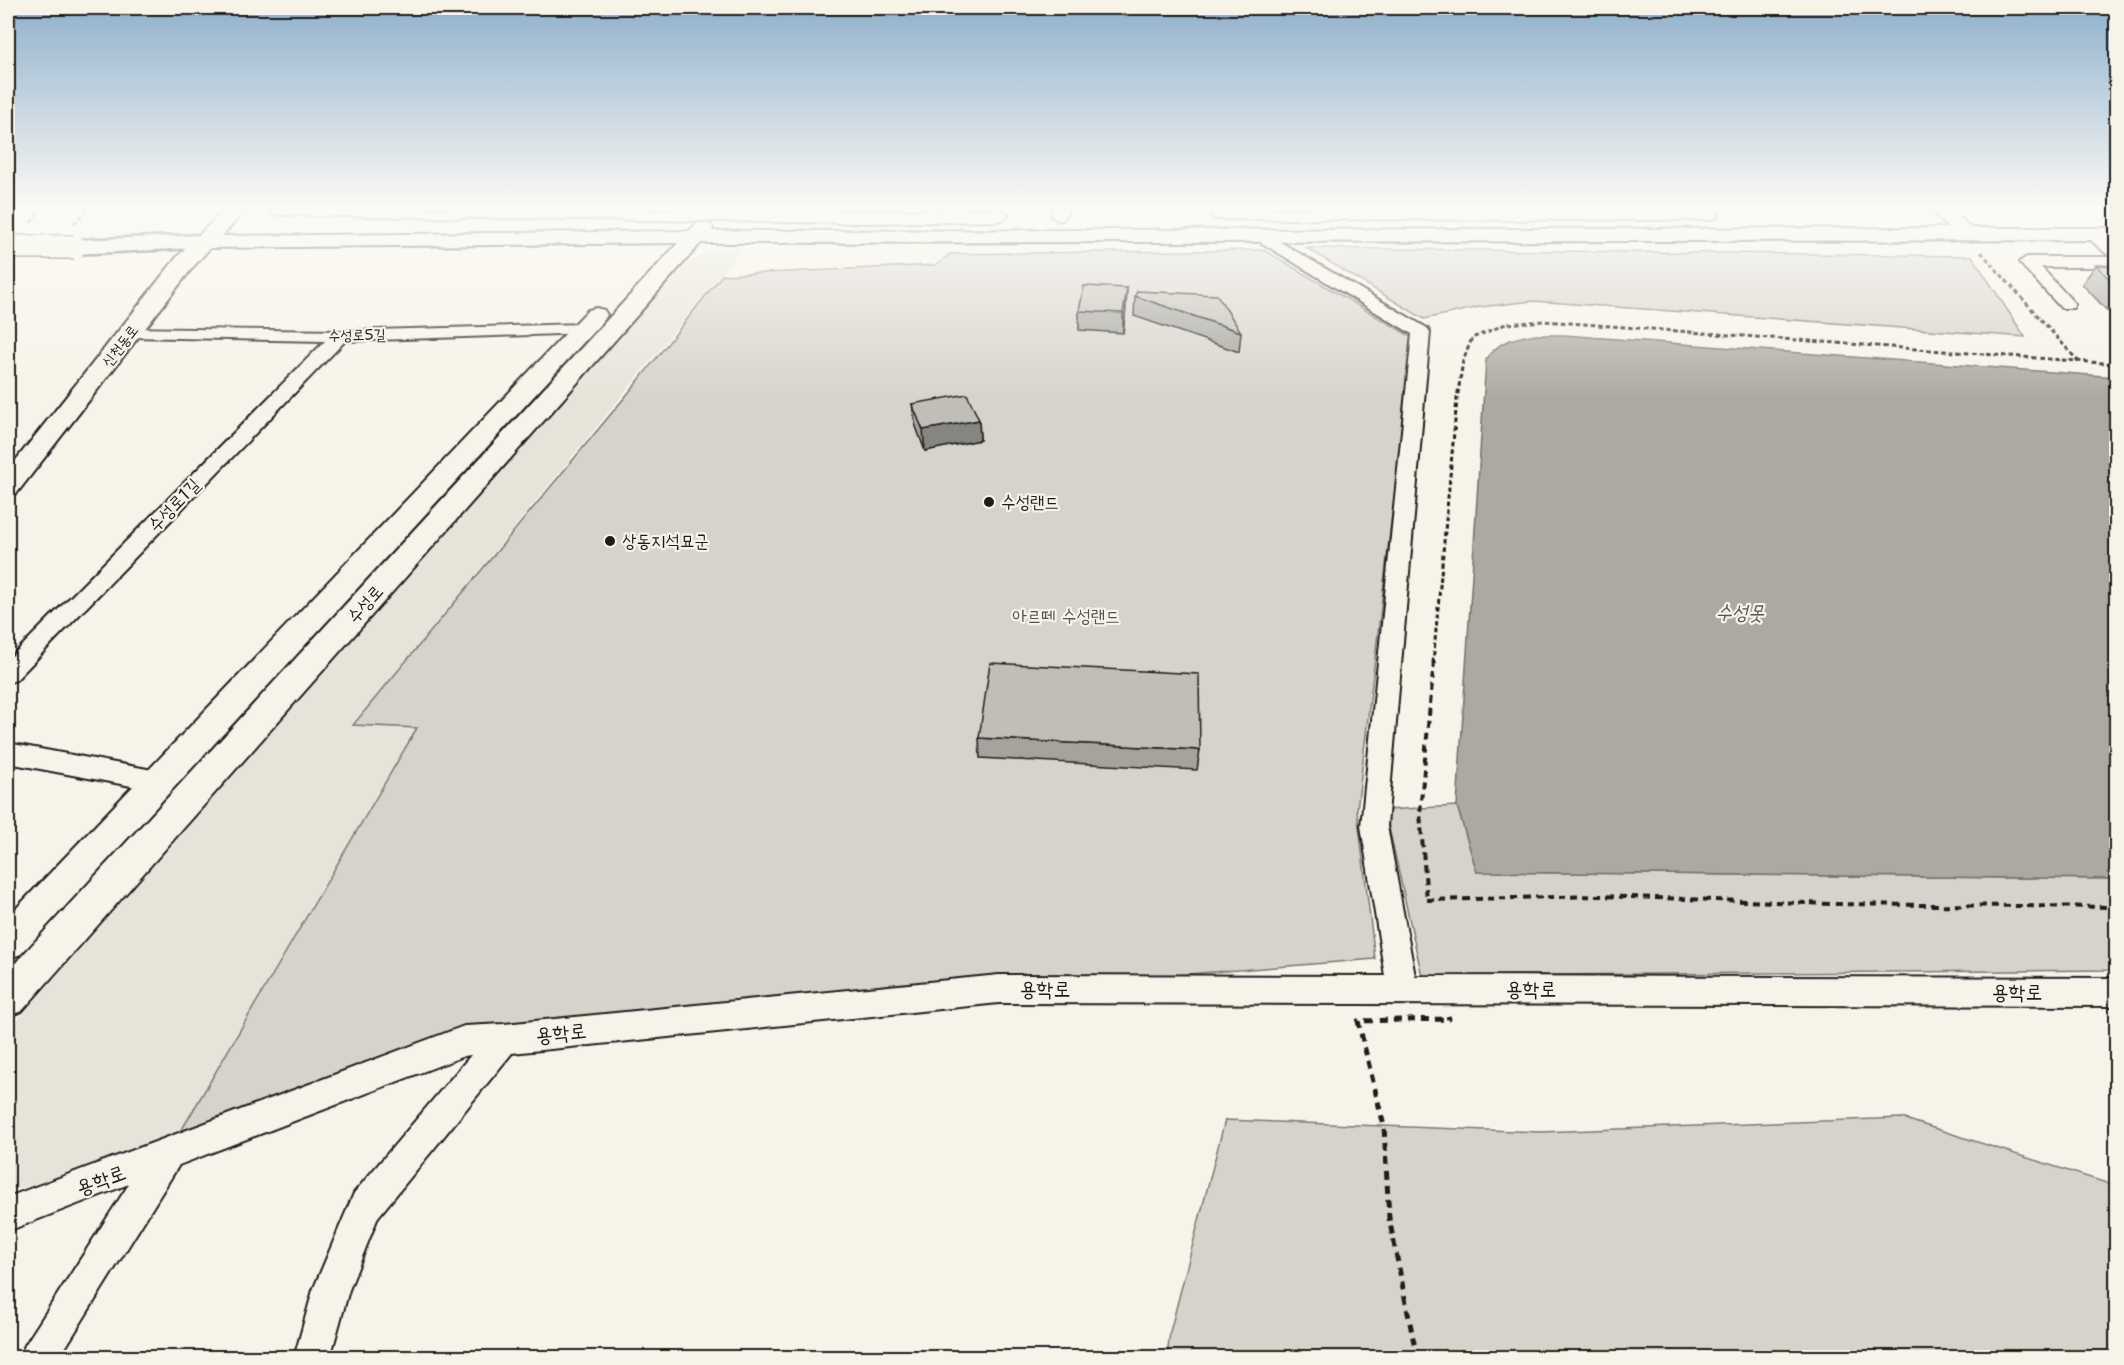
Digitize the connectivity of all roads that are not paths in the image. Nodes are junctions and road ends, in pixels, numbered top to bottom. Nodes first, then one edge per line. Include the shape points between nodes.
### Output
1 (163, 273) edge
2 (177, 273) edge
3 (642, 273) edge
4 (650, 273) edge
5 (1322, 273) edge
6 (2037, 273) edge
7 (2067, 304) dead end
8 (583, 329) junction
9 (131, 332) junction
10 (340, 336) junction
11 (8, 459) edge
12 (8, 487) edge
13 (8, 674) edge
14 (8, 753) edge
15 (158, 781) junction
16 (8, 942) edge
17 (1402, 989) junction
18 (2116, 992) edge
19 (8, 998) edge
20 (504, 1039) junction
21 (167, 1155) junction
22 (8, 1214) edge
23 (38, 1358) edge
24 (312, 1358) edge

1 - 11 main road, 신천동로 via 125,310
2 - 9 main road, 신천동로
3 - 8 main road, 수성로
4 - 19 main road, 수성로
5 - 17 street via 1421,332 1374,826
6 - 7 street
8 - 10 street, 수성로5길
8 - 15 main road, 수성로
9 - 10 street, 수성로5길
9 - 12 main road, 신천동로
10 - 13 street, 수성로1길
14 - 15 street
15 - 16 main road, 수성로
17 - 18 street, 용학로
17 - 20 street, 용학로 via 999,989
20 - 21 street, 용학로 via 464,1041
20 - 24 street via 366,1205 331,1290
21 - 22 street, 용학로
21 - 23 street

